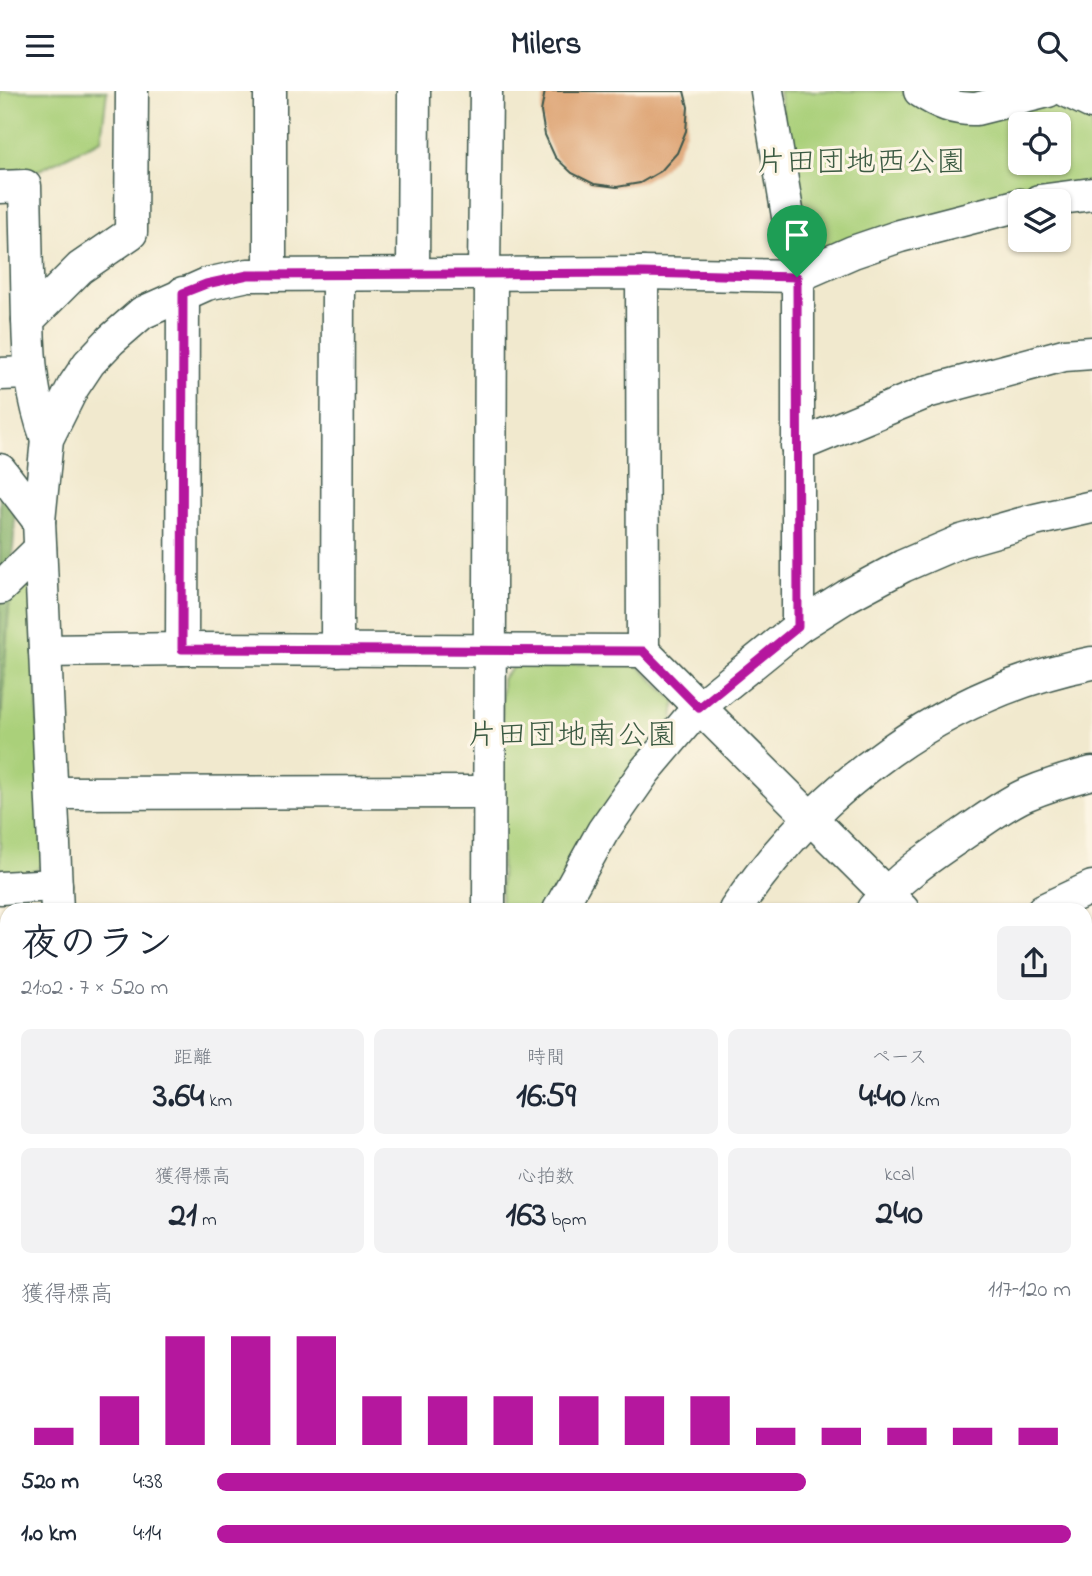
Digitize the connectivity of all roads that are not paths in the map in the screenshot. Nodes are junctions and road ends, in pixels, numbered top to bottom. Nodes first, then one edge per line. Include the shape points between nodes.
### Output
1 (132, 91) edge
2 (270, 91) edge
3 (414, 91) edge
4 (485, 91) edge
5 (766, 91) edge
6 (920, 91) edge
7 (1048, 91) edge
8 (1067, 91) edge
9 (1092, 103) edge
10 (0, 187) edge
11 (1092, 194) edge
12 (1071, 197) edge
13 (1008, 208) edge
14 (413, 273) junction
15 (488, 273) junction
16 (642, 273) junction
17 (270, 275) junction
18 (338, 275) junction
19 (797, 277) junction
20 (183, 293) junction
21 (28, 320) junction
22 (1092, 353) edge
23 (15, 374) edge
24 (47, 439) junction
25 (797, 446) junction
26 (0, 470) edge
27 (1092, 507) edge
28 (40, 535) junction
29 (0, 588) edge
30 (798, 627) junction
31 (182, 649) junction
32 (337, 650) junction
33 (489, 650) junction
34 (45, 651) junction
35 (643, 651) junction
36 (1092, 663) edge
37 (699, 708) junction
38 (1092, 773) edge
39 (489, 792) junction
40 (52, 793) junction
41 (810, 818) junction
42 (1092, 887) edge
43 (0, 888) edge
44 (57, 898) edge
45 (489, 903) edge
46 (563, 903) edge
47 (741, 903) edge
48 (886, 903) edge
49 (888, 903) edge
50 (1058, 903) edge
51 (0, 1425) edge
52 (0, 1492) edge

1 - 21 street via 131,233 80,268
2 - 17 street
3 - 14 street
4 - 15 street
5 - 19 street
6 - 7 street via 965,110
8 - 9 street
10 - 21 street via 25,186
11 - 12 street
13 - 19 street via 900,236
14 - 15 street
14 - 18 street
15 - 16 street
15 - 33 street
16 - 19 street
16 - 35 street
17 - 18 street
17 - 20 street via 248,275
18 - 32 street
19 - 25 street
20 - 24 street via 142,313 111,339 73,387
20 - 31 street
21 - 23 street
22 - 25 street via 1064,355 930,391
23 - 24 street
24 - 28 street
25 - 30 street
26 - 28 street
27 - 30 street via 949,546 847,596
28 - 29 street
28 - 34 street
30 - 37 street
31 - 32 street
31 - 34 street
32 - 33 street
33 - 35 street
33 - 39 street
34 - 40 street
35 - 37 street
36 - 41 street via 1023,682 964,706 854,778
37 - 41 street
37 - 46 street via 645,771 603,831
38 - 49 street via 1023,796 928,858
39 - 40 street
39 - 45 street
40 - 44 street
41 - 47 street
41 - 48 street
42 - 50 street
43 - 44 street
51 - 52 street

